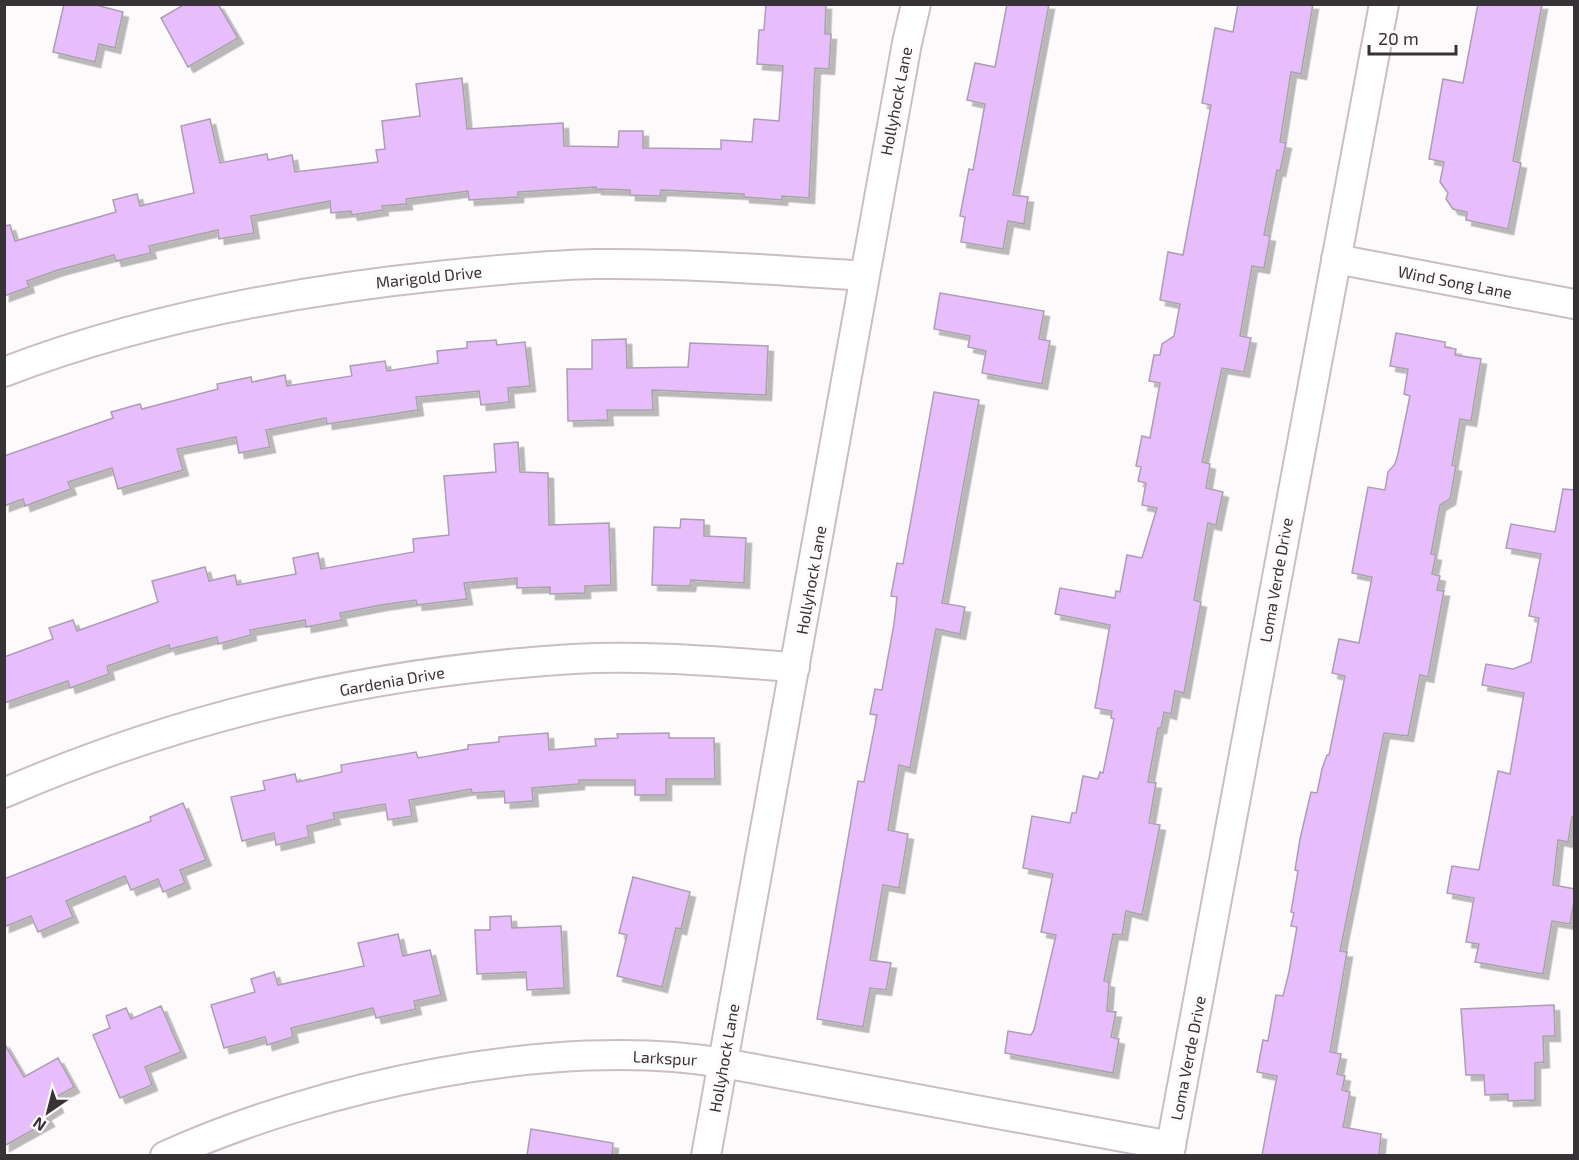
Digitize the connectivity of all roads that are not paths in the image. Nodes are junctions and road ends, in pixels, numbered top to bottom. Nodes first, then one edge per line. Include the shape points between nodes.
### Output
1 (916, 4) edge
2 (1384, 4) edge
3 (1336, 259) junction
4 (864, 276) junction
5 (1575, 304) edge
6 (4, 372) edge
7 (795, 667) junction
8 (4, 793) edge
9 (723, 1063) junction
10 (1170, 1151) edge
11 (165, 1155) edge
12 (706, 1155) edge

1 - 4 street, Hollyhock Lane
2 - 3 street, Loma Verde Drive
3 - 5 street, Wind Song Lane
3 - 10 street, Loma Verde Drive
4 - 6 street, Marigold Drive via 595,264 384,281 196,315 111,337
4 - 7 street, Hollyhock Lane
7 - 8 street, Gardenia Drive via 665,658 574,659 390,679 234,712 149,737
7 - 9 street, Hollyhock Lane
9 - 10 street, Larkspur
9 - 11 street, Larkspur via 644,1055 583,1057 454,1071 331,1098 250,1122
9 - 12 street, Hollyhock Lane

